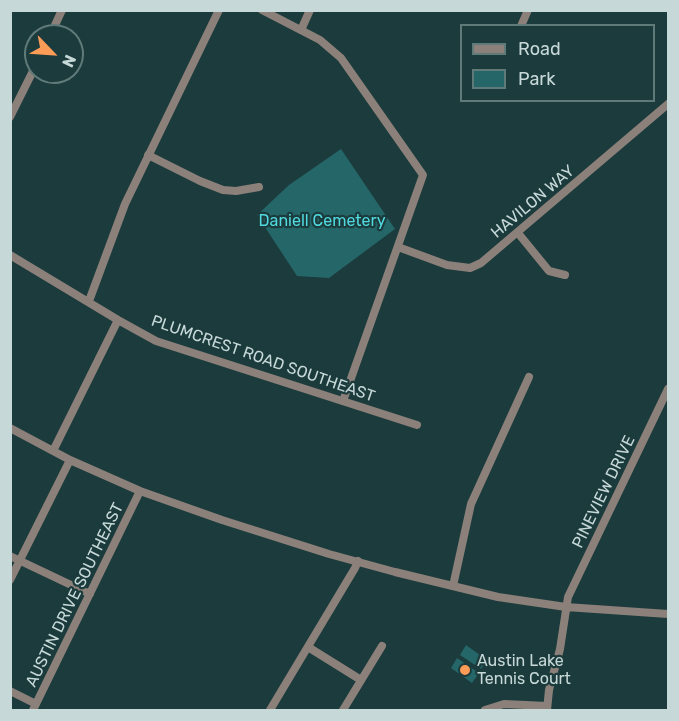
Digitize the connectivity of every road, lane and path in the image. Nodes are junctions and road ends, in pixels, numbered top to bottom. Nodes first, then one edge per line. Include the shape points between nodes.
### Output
1 (62, 10) edge
2 (219, 10) edge
3 (262, 10) edge
4 (310, 10) edge
5 (528, 10) edge
6 (56, 24) edge
7 (522, 24) edge
8 (301, 30) junction
9 (26, 84) edge
10 (669, 104) edge
11 (10, 117) edge
12 (148, 155) junction
13 (259, 187) dead end
14 (518, 233) junction
15 (398, 247) junction
16 (10, 255) edge
17 (565, 275) dead end
18 (89, 301) junction
19 (118, 320) junction
20 (529, 377) dead end
21 (669, 389) edge
22 (343, 401) junction
23 (417, 424) dead end
24 (10, 428) edge
25 (53, 451) junction
26 (70, 460) junction
27 (140, 491) junction
28 (10, 556) edge
29 (20, 560) junction
30 (358, 561) junction
31 (10, 580) edge
32 (453, 586) junction
33 (90, 594) junction
34 (566, 607) junction
35 (669, 614) edge
36 (382, 646) dead end
37 (308, 647) junction
38 (361, 680) junction
39 (10, 691) edge
40 (35, 707) edge
41 (547, 708) edge
42 (270, 711) edge
43 (343, 711) edge
44 (485, 711) edge

1 - 6 street
2 - 12 street
3 - 8 street
4 - 8 street
5 - 7 street
8 - 15 street via 341,58 423,175
9 - 11 street
10 - 14 street, HAVILON WAY
12 - 13 street via 223,190
12 - 18 street
14 - 15 street, HAVILON WAY via 470,268 447,265
14 - 17 street via 549,271
15 - 22 street
16 - 18 street, PLUMCREST ROAD SOUTHEAST
18 - 19 street, PLUMCREST ROAD SOUTHEAST
19 - 22 street, PLUMCREST ROAD SOUTHEAST via 156,341
19 - 25 street
20 - 32 street via 471,504
21 - 34 street, PINEVIEW DRIVE
22 - 23 street, PLUMCREST ROAD SOUTHEAST
24 - 25 street
25 - 26 street
26 - 27 street
26 - 29 street
27 - 30 street
27 - 33 street, AUSTIN DRIVE SOUTHEAST
28 - 29 street
29 - 31 street
29 - 33 street
30 - 32 street
30 - 37 street
32 - 34 street
33 - 40 street, AUSTIN DRIVE SOUTHEAST
34 - 35 street
34 - 41 street, PINEVIEW DRIVE
36 - 38 street
37 - 38 street
37 - 42 street
38 - 43 street
39 - 40 street
41 - 44 street via 504,704

